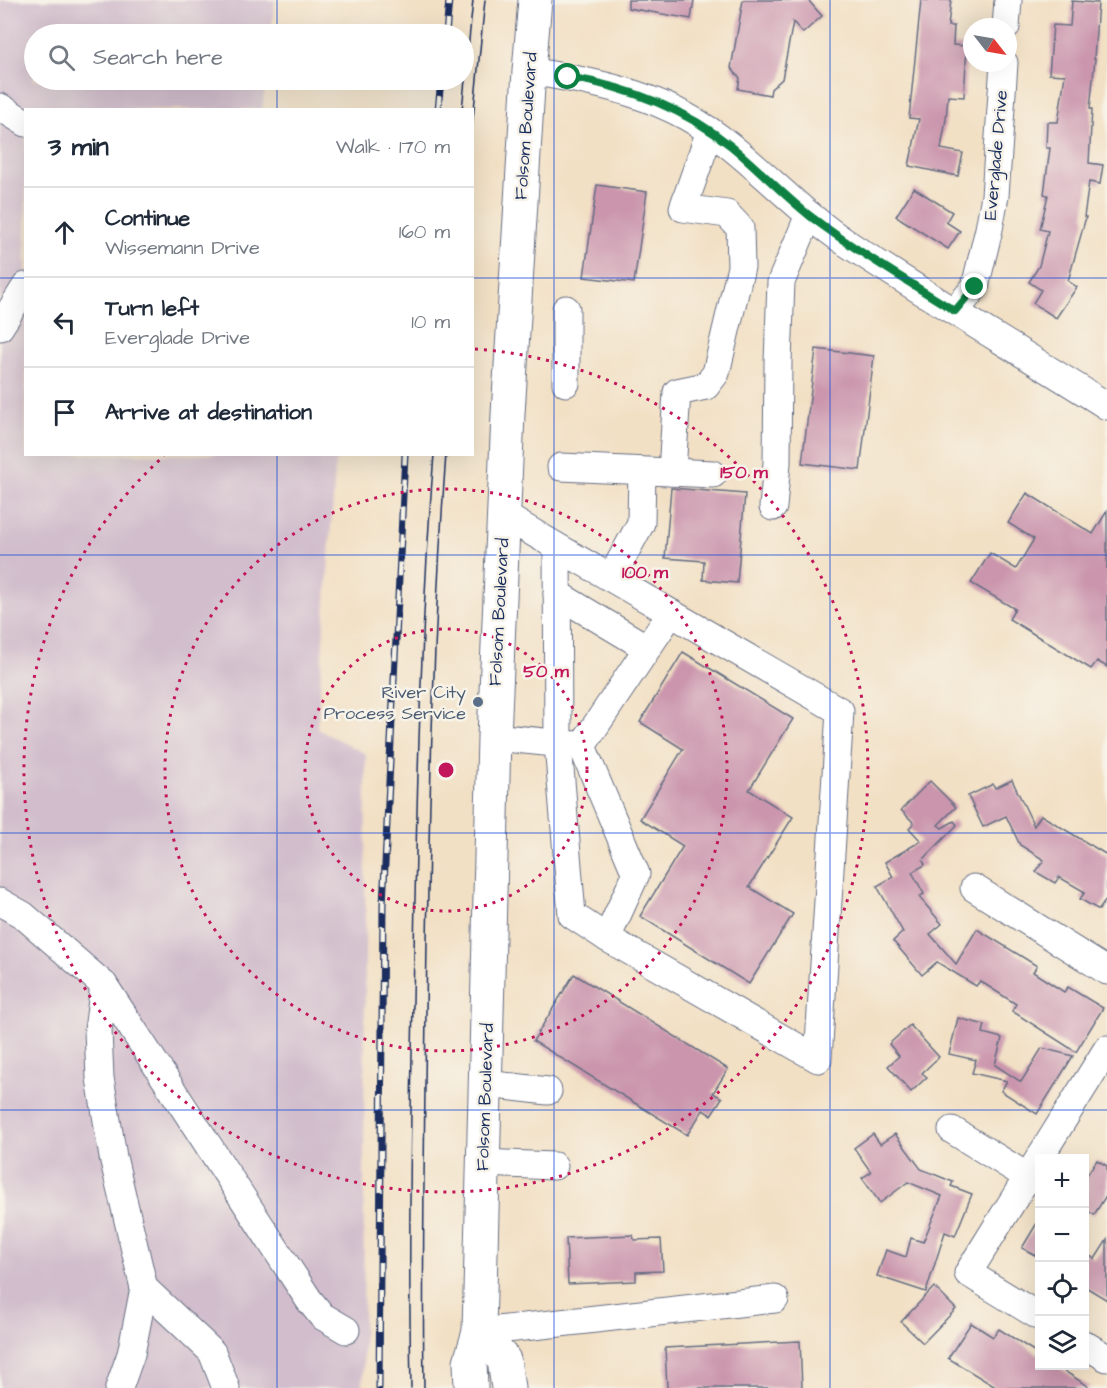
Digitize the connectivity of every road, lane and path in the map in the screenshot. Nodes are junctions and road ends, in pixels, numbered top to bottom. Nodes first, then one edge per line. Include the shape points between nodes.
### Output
1 (535, 0) edge
2 (1008, 0) edge
3 (1007, 18) edge
4 (529, 72) junction
5 (1003, 72) edge
6 (0, 107) edge
7 (24, 122) edge
8 (710, 130) junction
9 (809, 215) junction
10 (24, 289) edge
11 (566, 309) dead end
12 (955, 311) junction
13 (0, 327) edge
14 (566, 383) dead end
15 (1107, 406) edge
16 (561, 467) dead end
17 (642, 471) junction
18 (672, 472) junction
19 (713, 474) dead end
20 (772, 507) dead end
21 (503, 515) junction
22 (557, 547) junction
23 (611, 578) junction
24 (557, 594) junction
25 (671, 612) junction
26 (647, 648) junction
27 (494, 737) junction
28 (570, 745) junction
29 (974, 888) dead end
30 (0, 902) edge
31 (607, 938) junction
32 (1107, 971) edge
33 (104, 985) junction
34 (1107, 1049) edge
35 (486, 1084) junction
36 (548, 1091) dead end
37 (952, 1130) dead end
38 (483, 1163) junction
39 (554, 1166) dead end
40 (1028, 1177) junction
41 (144, 1288) junction
42 (775, 1299) dead end
43 (1038, 1316) edge
44 (346, 1330) dead end
45 (479, 1332) junction
46 (1089, 1347) edge
47 (1107, 1358) edge
48 (119, 1388) edge
49 (226, 1388) edge
50 (471, 1388) edge
51 (508, 1388) edge

1 - 4 main road, Folsom Boulevard
2 - 3 street
4 - 8 street via 635,93
4 - 21 main road, Folsom Boulevard
5 - 12 street, Everglade Drive via 990,230 975,287
6 - 7 street
8 - 9 street
8 - 18 street via 683,208 727,214 740,228 741,267 716,374 706,386 677,392
9 - 12 street
9 - 20 street via 781,282 777,463
10 - 13 street
11 - 14 street
12 - 15 street
16 - 17 street
17 - 18 street
17 - 23 street via 641,523
18 - 19 street
21 - 22 street
21 - 27 main road, Folsom Boulevard
22 - 23 street
22 - 24 street
23 - 25 street
24 - 26 street
24 - 28 street
25 - 26 street
25 - 31 street via 840,711 818,1059
26 - 28 street
27 - 28 street
27 - 35 main road, Folsom Boulevard
28 - 31 street via 572,915
28 - 31 street via 636,874
29 - 32 street
30 - 33 street via 23,915
33 - 41 street via 98,1030 100,1078 113,1157
33 - 44 street via 309,1300 322,1316
34 - 40 street
35 - 36 street
35 - 38 main road, Folsom Boulevard
37 - 40 street
38 - 39 street
38 - 45 main road, Folsom Boulevard
40 - 43 street via 968,1273
41 - 48 street via 131,1354
41 - 49 street via 212,1352
42 - 45 street
45 - 50 main road, Folsom Boulevard via 470,1362
45 - 51 main road via 504,1360
46 - 47 street

